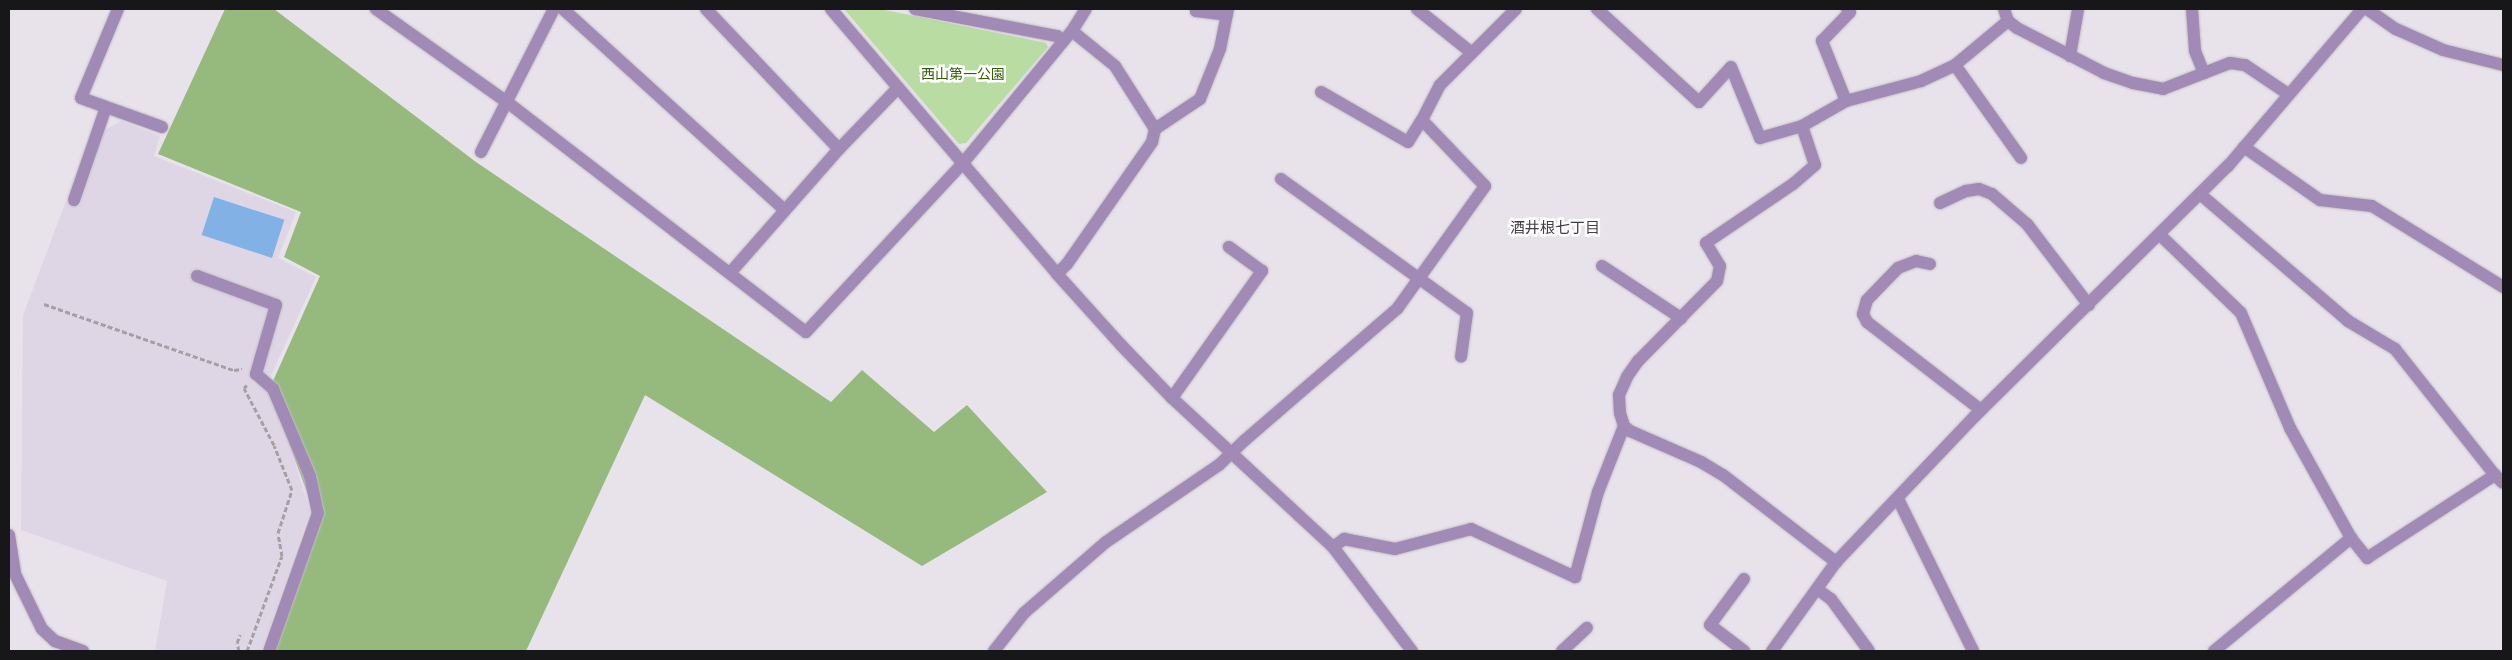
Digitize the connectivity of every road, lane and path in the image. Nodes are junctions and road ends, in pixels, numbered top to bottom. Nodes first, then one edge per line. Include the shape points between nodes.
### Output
1 (118, 9) edge
2 (376, 9) edge
3 (554, 9) edge
4 (563, 9) edge
5 (706, 9) edge
6 (831, 9) edge
7 (915, 9) edge
8 (1086, 9) edge
9 (1196, 9) edge
10 (1417, 9) edge
11 (1516, 9) edge
12 (1597, 9) edge
13 (1847, 9) edge
14 (2078, 9) edge
15 (2192, 9) edge
16 (2362, 9) edge
17 (2367, 9) edge
18 (1228, 12) edge
19 (2006, 15) edge
20 (1072, 31) junction
21 (1063, 42) junction
22 (1472, 53) junction
23 (2070, 56) junction
24 (1955, 65) junction
25 (2503, 65) edge
26 (2204, 73) junction
27 (898, 88) junction
28 (1321, 92) dead end
29 (2288, 94) junction
30 (1846, 101) junction
31 (507, 102) junction
32 (106, 107) junction
33 (1422, 120) junction
34 (1802, 126) junction
35 (162, 127) dead end
36 (1155, 129) junction
37 (2244, 147) junction
38 (839, 150) junction
39 (481, 152) dead end
40 (2021, 158) dead end
41 (963, 162) junction
42 (1281, 179) dead end
43 (2200, 194) junction
44 (74, 200) dead end
45 (1940, 204) dead end
46 (785, 210) junction
47 (2160, 235) junction
48 (1228, 247) dead end
49 (1930, 264) dead end
50 (1602, 266) dead end
51 (730, 273) junction
52 (1056, 274) junction
53 (197, 276) dead end
54 (1419, 278) junction
55 (2503, 287) edge
56 (44, 304) dead end
57 (2089, 305) junction
58 (1681, 318) junction
59 (1461, 357) dead end
60 (256, 374) junction
61 (1172, 398) junction
62 (1981, 410) junction
63 (1624, 426) junction
64 (1232, 454) junction
65 (2499, 479) edge
66 (1898, 499) junction
67 (9, 535) edge
68 (2350, 538) junction
69 (1333, 547) junction
70 (1836, 562) junction
71 (1744, 579) dead end
72 (1817, 589) junction
73 (1587, 628) dead end
74 (240, 634) dead end
75 (54, 646) edge
76 (2218, 650) edge
77 (84, 651) edge
78 (239, 651) edge
79 (247, 651) edge
80 (269, 651) edge
81 (994, 651) edge
82 (1412, 651) edge
83 (1562, 651) edge
84 (1744, 651) edge
85 (1772, 651) edge
86 (1869, 651) edge
87 (1972, 651) edge

1 - 32 street via 81,98
2 - 31 street
3 - 31 street
4 - 46 street
5 - 38 street
6 - 27 street
7 - 21 street via 1057,36
8 - 20 street
9 - 18 street
10 - 22 street
11 - 22 street
12 - 34 street via 1699,102 1731,67 1760,138
13 - 30 street via 1850,12 1822,41
14 - 23 street
15 - 26 street via 2194,51
16 - 29 street
17 - 25 street via 2396,29 2443,50
18 - 36 street via 1220,49 1200,99
19 - 23 street via 2017,28
19 - 24 street
20 - 21 street
20 - 36 street via 1115,66
21 - 41 street
22 - 33 street via 1440,85
23 - 26 street via 2134,84 2163,89
24 - 30 street via 1921,81
24 - 40 street
26 - 29 street via 2230,63 2245,65
27 - 38 street
27 - 41 street
28 - 33 street via 1408,142
29 - 37 street
30 - 34 street
31 - 39 street
31 - 51 street
32 - 35 street
32 - 44 street
33 - 54 street via 1485,186
34 - 58 street via 1815,165 1793,184 1706,243 1720,266 1716,282
36 - 52 street via 1152,142 1068,264
37 - 43 street
37 - 55 street via 2320,200 2372,206
38 - 46 street
41 - 51 street via 806,332
41 - 52 street
42 - 54 street
43 - 47 street
43 - 65 street via 2348,320 2395,349
45 - 57 street via 1966,191 1979,189 1992,194 2027,224
46 - 51 street
47 - 57 street
47 - 68 street via 2240,313 2290,428
48 - 61 street via 1262,271
49 - 62 street via 1916,260 1898,268 1867,300 1863,314 1867,322
50 - 58 street
52 - 61 street
53 - 60 street via 276,305
54 - 59 street via 1467,313
54 - 64 street via 1396,309
56 - 60 path via 234,370 244,369
57 - 62 street
58 - 63 street via 1638,361 1627,377 1619,395
60 - 79 path via 244,388 274,445 292,490 278,532 282,556
60 - 80 street via 273,389 310,476 318,513
61 - 64 street
62 - 66 street
63 - 69 street via 1598,492 1575,577 1471,529 1395,549 1344,539
63 - 70 street via 1724,475
64 - 69 street
64 - 81 street via 1106,542 1024,613
65 - 68 street via 2367,558
66 - 70 street
66 - 87 street
67 - 75 street via 15,574
68 - 76 street
69 - 82 street
70 - 72 street
71 - 84 street via 1710,625
72 - 85 street
72 - 86 street via 1832,599
73 - 83 street
74 - 78 path
75 - 77 street

